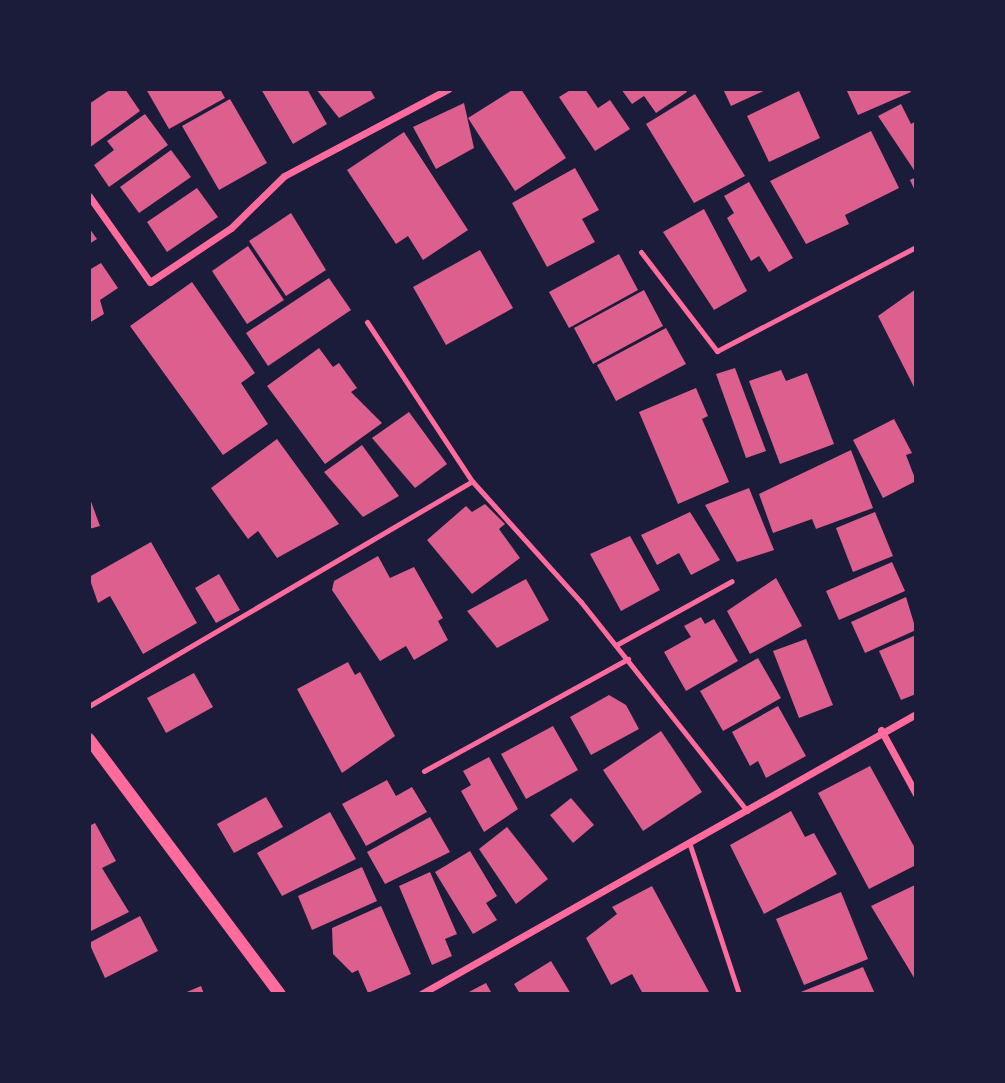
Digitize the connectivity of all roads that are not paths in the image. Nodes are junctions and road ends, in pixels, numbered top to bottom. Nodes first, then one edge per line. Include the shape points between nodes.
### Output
1 (448, 89) edge
2 (89, 196) edge
3 (916, 247) edge
4 (641, 253) dead end
5 (367, 322) dead end
6 (472, 481) junction
7 (732, 581) dead end
8 (616, 645) junction
9 (628, 659) junction
10 (89, 706) edge
11 (916, 714) edge
12 (881, 730) junction
13 (89, 739) edge
14 (424, 771) dead end
15 (916, 794) edge
16 (747, 811) junction
17 (689, 842) junction
18 (280, 994) edge
19 (421, 994) edge
20 (739, 994) edge

1 - 2 street via 284,176 231,228 150,282
3 - 4 lane via 717,351
5 - 6 lane
6 - 8 lane
6 - 10 lane
7 - 8 lane
8 - 9 lane
9 - 14 lane
9 - 16 lane
11 - 12 street
12 - 15 street
12 - 16 street
13 - 18 street
16 - 17 street
17 - 19 street
17 - 20 lane

